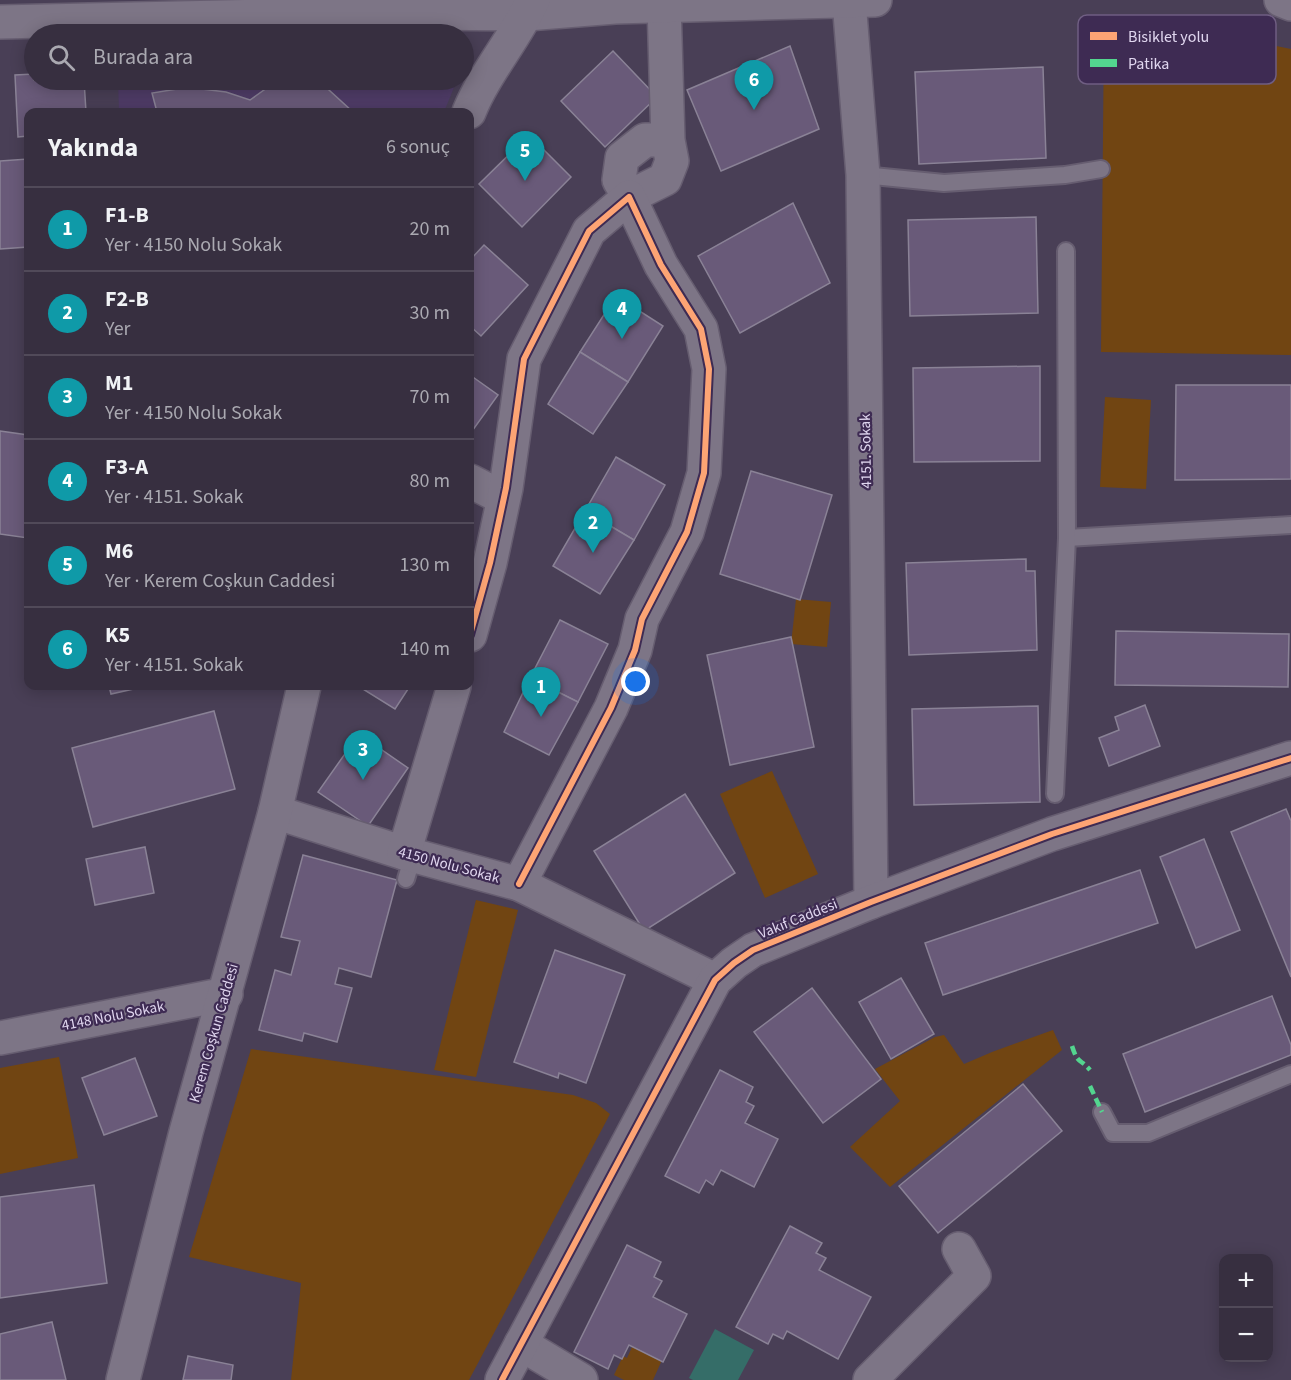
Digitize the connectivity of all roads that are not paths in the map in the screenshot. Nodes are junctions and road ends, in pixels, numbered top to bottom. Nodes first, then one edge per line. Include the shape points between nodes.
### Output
1 (875, 0) edge
2 (1281, 0) edge
3 (849, 1) edge
4 (1291, 4) edge
5 (664, 5) junction
6 (398, 6) edge
7 (530, 7) edge
8 (264, 8) edge
9 (0, 22) edge
10 (471, 108) edge
11 (1101, 169) dead end
12 (863, 175) junction
13 (629, 197) junction
14 (1066, 251) dead end
15 (474, 483) edge
16 (503, 498) junction
17 (1291, 525) edge
18 (1067, 538) junction
19 (474, 621) edge
20 (303, 690) edge
21 (453, 690) edge
22 (1291, 758) edge
23 (1055, 794) dead end
24 (275, 812) junction
25 (408, 863) junction
26 (519, 884) junction
27 (871, 902) junction
28 (715, 980) junction
29 (226, 994) junction
30 (0, 1038) edge
31 (1291, 1074) edge
32 (1102, 1112) dead end
33 (959, 1249) dead end
34 (521, 1344) junction
35 (123, 1380) edge
36 (502, 1380) edge
37 (581, 1380) edge
38 (870, 1380) edge

1 - 3 street
2 - 4 street
3 - 5 street
3 - 12 street, 4151. Sokak
5 - 7 street
5 - 13 street via 668,140 645,140 622,158 619,180
6 - 7 street
6 - 8 street
7 - 10 street via 478,89
8 - 9 street
11 - 12 lane via 944,183
12 - 27 street, 4151. Sokak
13 - 16 street via 589,231 524,359
13 - 26 street via 661,265 700,329 709,369 704,473 687,532 642,619 635,650 611,708
14 - 18 lane
15 - 16 street
16 - 19 street
17 - 18 lane
18 - 23 lane
20 - 24 street, Kerem Coşkun Caddesi
21 - 25 street
22 - 27 street, Vakıf Caddesi via 1052,834
24 - 25 street, 4150 Nolu Sokak
24 - 29 street, Kerem Coşkun Caddesi
25 - 26 street, 4150 Nolu Sokak
26 - 28 street, 4150 Nolu Sokak
27 - 28 street, Vakıf Caddesi via 753,950
28 - 34 street, Vakıf Caddesi
29 - 30 street, 4148 Nolu Sokak
29 - 35 street, Kerem Coşkun Caddesi via 186,1132
31 - 32 lane via 1148,1133 1113,1133
33 - 38 street via 974,1276
34 - 36 street, Vakıf Caddesi
34 - 37 street

